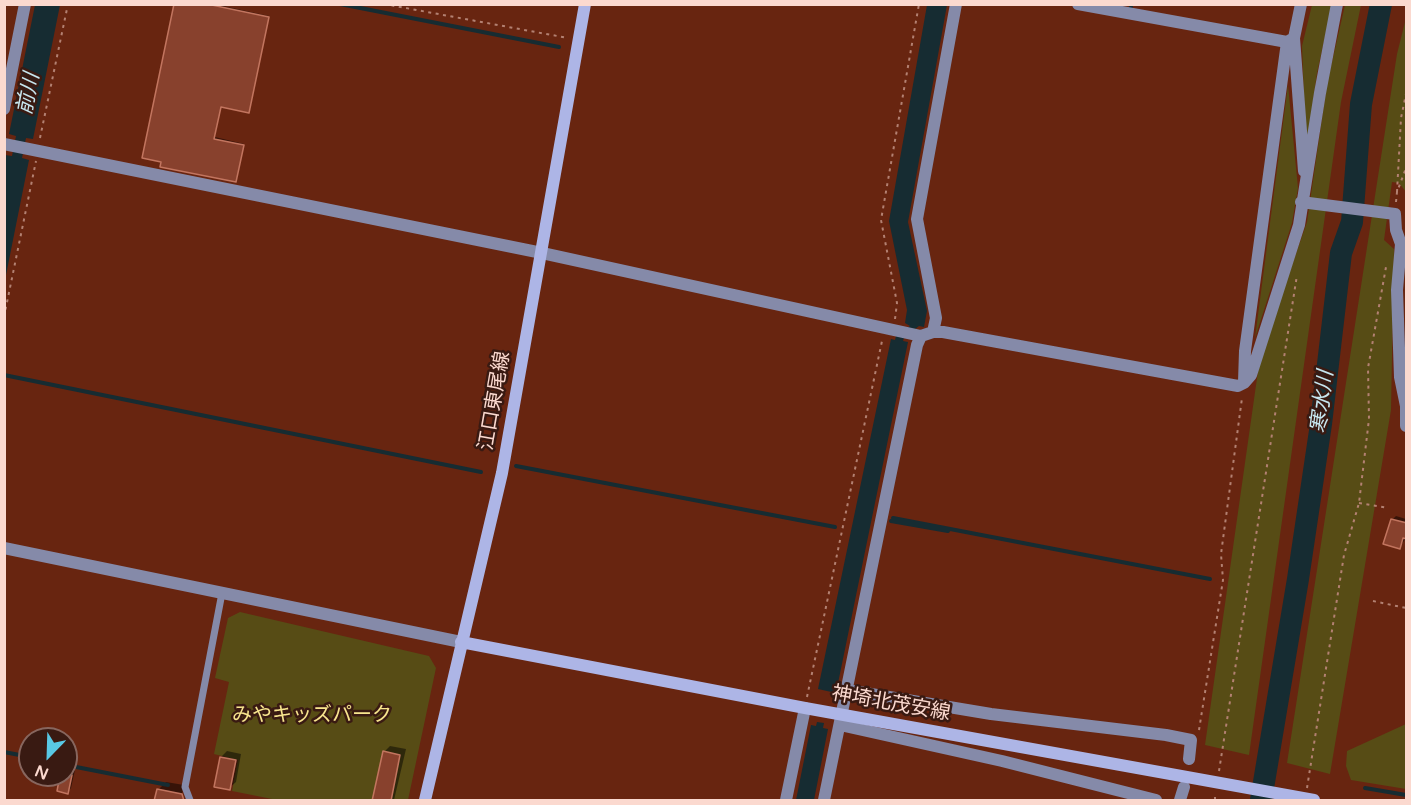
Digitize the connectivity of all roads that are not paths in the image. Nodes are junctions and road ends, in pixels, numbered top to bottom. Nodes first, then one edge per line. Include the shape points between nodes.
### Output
1 (25, 4) edge
2 (585, 4) edge
3 (956, 4) edge
4 (1078, 4) edge
5 (1301, 4) edge
6 (1337, 4) edge
7 (1291, 40) junction
8 (4, 109) edge
9 (8, 144) edge
10 (1305, 187) junction
11 (1305, 202) junction
12 (542, 253) junction
13 (911, 333) junction
14 (1244, 383) junction
15 (1406, 404) edge
16 (1407, 426) edge
17 (4, 548) edge
18 (222, 592) junction
19 (461, 642) junction
20 (847, 690) junction
21 (805, 708) junction
22 (841, 720) junction
23 (1189, 759) dead end
24 (1104, 787) junction
25 (1184, 787) dead end
26 (1310, 800) edge
27 (190, 801) edge
28 (425, 801) edge
29 (786, 801) edge
30 (824, 801) edge
31 (1102, 801) edge
32 (1156, 801) edge
33 (1180, 801) edge

1 - 8 street
2 - 12 main road, 江口東尾線
3 - 13 street via 917,219 936,318
4 - 7 street
5 - 7 street
6 - 10 street
7 - 10 street
7 - 14 street via 1245,351
9 - 12 street
10 - 11 street
11 - 14 street via 1251,375
11 - 15 street via 1392,214 1401,244 1397,290 1400,377
12 - 13 street
12 - 19 main road, 江口東尾線 via 502,472
13 - 14 street via 943,332 1238,386
13 - 20 street via 915,356
15 - 16 street
17 - 18 street
18 - 19 street
18 - 27 lane via 185,787
19 - 21 main road, 神埼北茂安線
19 - 28 main road, 江口東尾線
20 - 22 street
20 - 23 street via 991,714 1191,740
21 - 22 main road, 神埼北茂安線
21 - 29 street
22 - 24 street
22 - 26 main road, 神埼北茂安線
22 - 30 street
24 - 31 street
24 - 32 street
25 - 33 street

